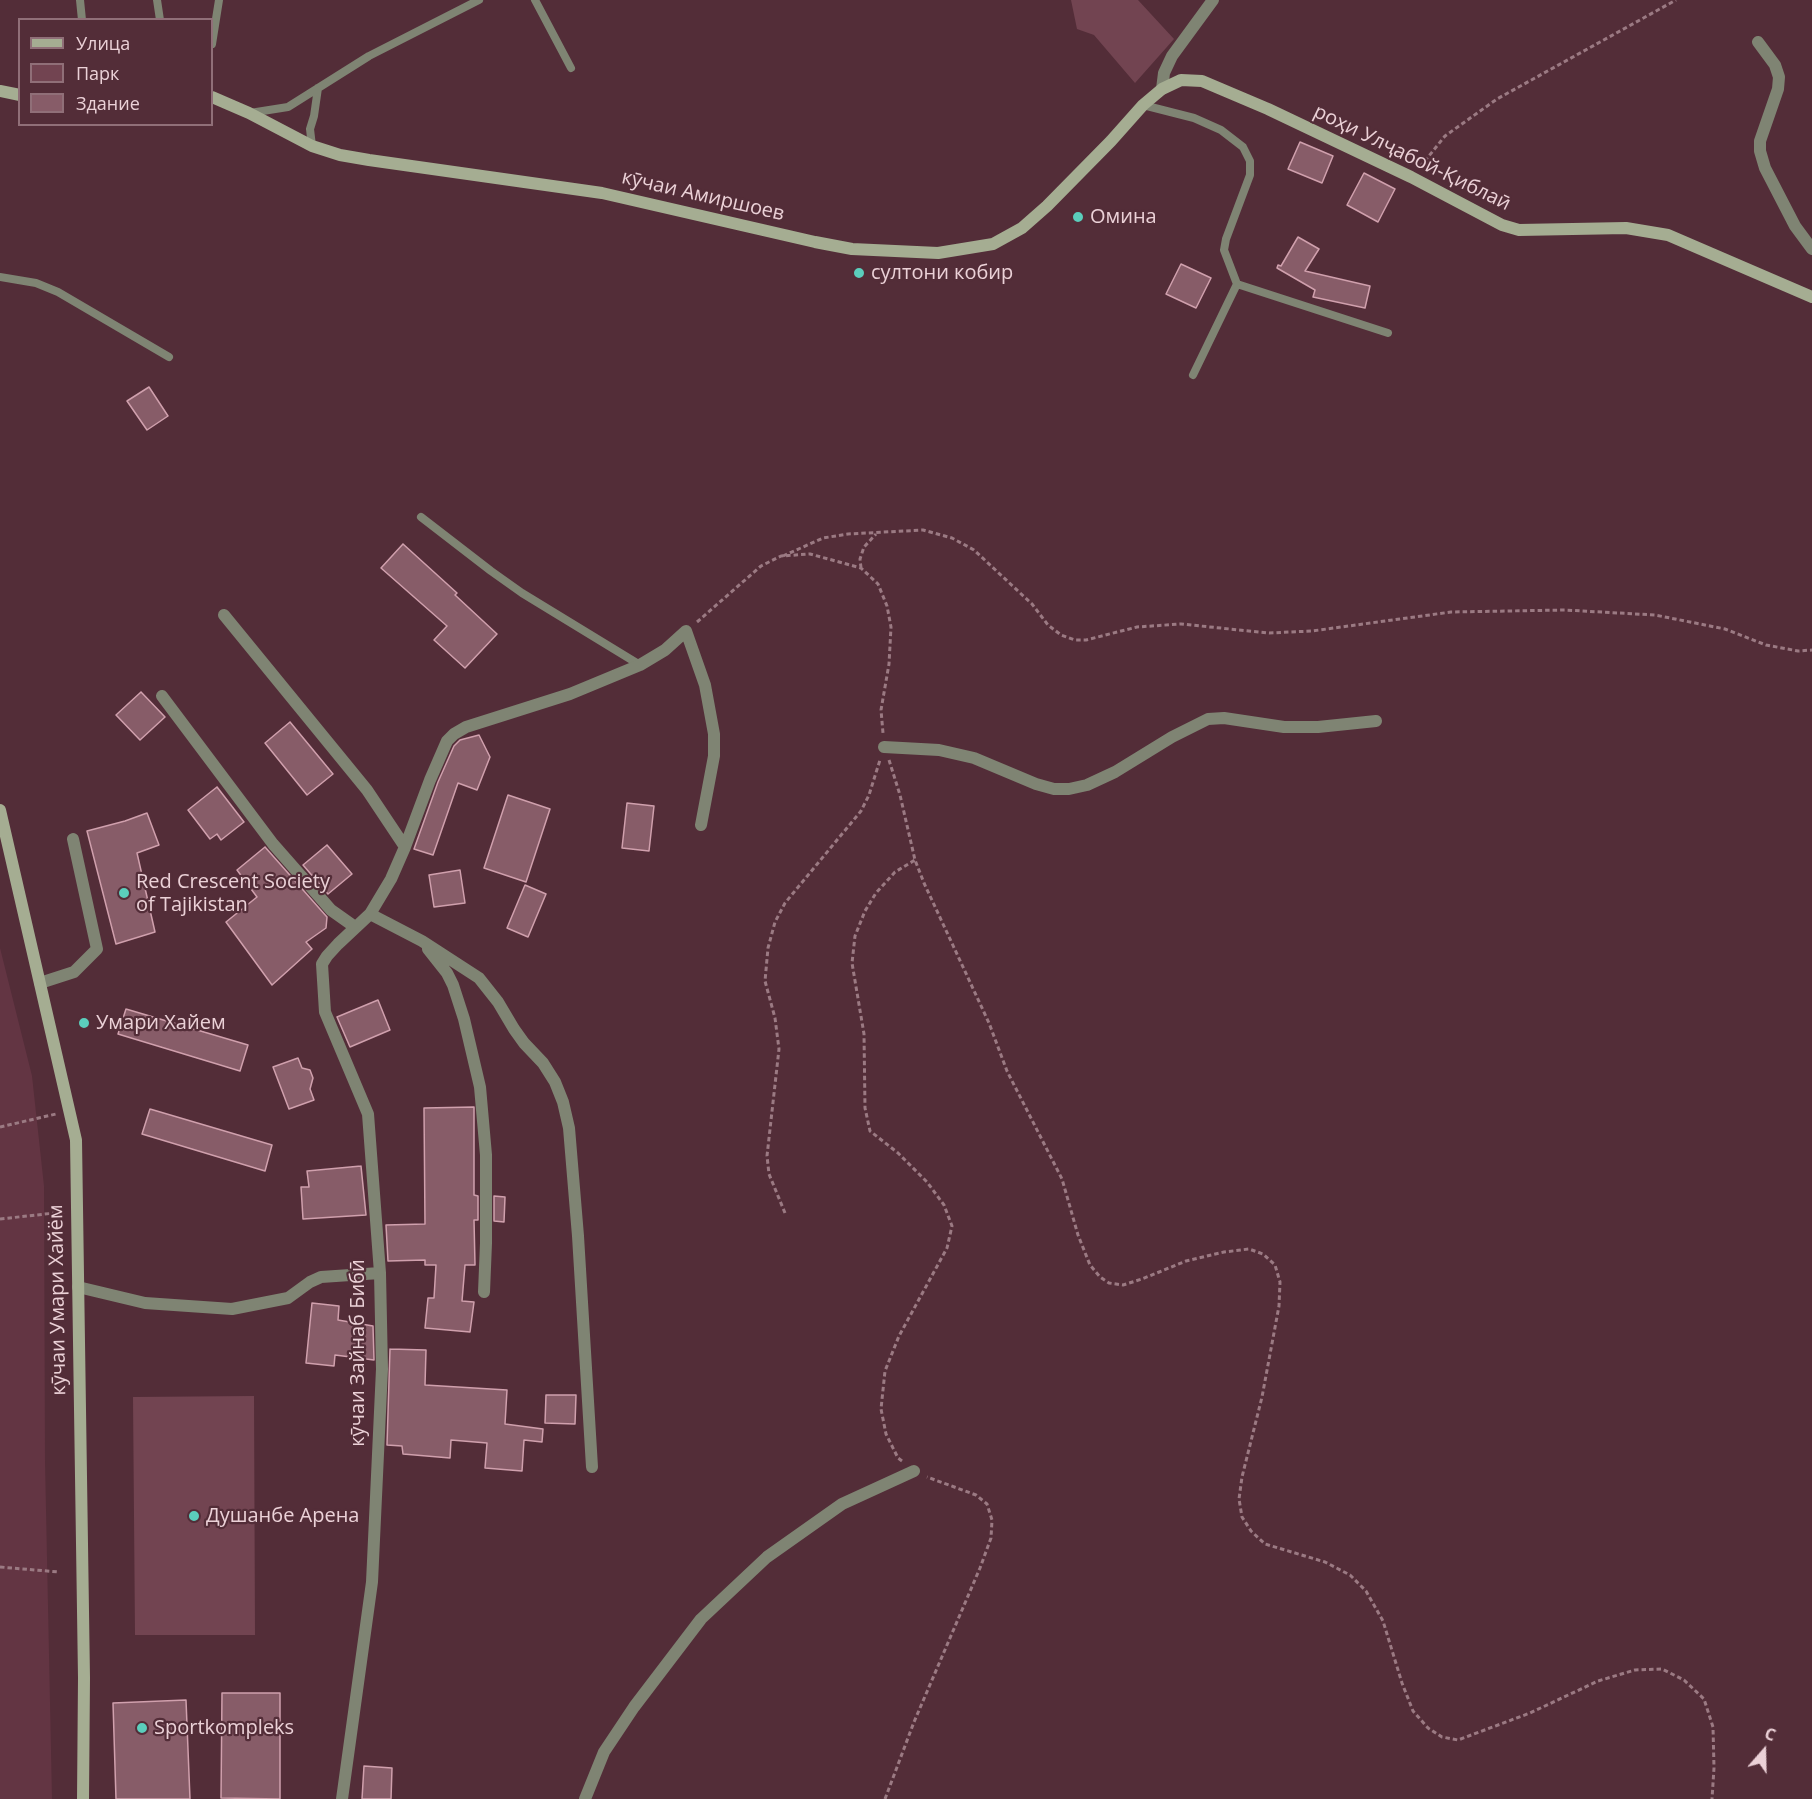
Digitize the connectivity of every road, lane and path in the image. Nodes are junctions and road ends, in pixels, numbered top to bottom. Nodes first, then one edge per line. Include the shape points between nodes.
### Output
1 (80, 0) edge
2 (157, 0) edge
3 (219, 0) edge
4 (479, 0) edge
5 (535, 0) edge
6 (1213, 0) edge
7 (1676, 0) edge
8 (82, 18) edge
9 (160, 18) edge
10 (213, 38) edge
11 (1758, 42) dead end
12 (571, 68) dead end
13 (318, 88) junction
14 (1162, 89) junction
15 (0, 91) edge
16 (18, 95) edge
17 (213, 96) edge
18 (1143, 105) junction
19 (249, 113) junction
20 (312, 146) junction
21 (1411, 177) junction
22 (1812, 249) edge
23 (0, 277) edge
24 (1237, 285) junction
25 (1812, 297) edge
26 (1388, 333) dead end
27 (170, 357) dead end
28 (1193, 375) dead end
29 (420, 517) dead end
30 (878, 532) junction
31 (781, 556) junction
32 (861, 568) junction
33 (224, 615) dead end
34 (686, 632) junction
35 (1812, 650) edge
36 (640, 665) junction
37 (162, 696) dead end
38 (1376, 721) dead end
39 (884, 747) junction
40 (0, 810) edge
41 (701, 825) dead end
42 (73, 839) dead end
43 (405, 848) junction
44 (915, 860) junction
45 (370, 914) junction
46 (355, 927) junction
47 (422, 941) junction
48 (40, 983) junction
49 (69, 1111) junction
50 (0, 1127) edge
51 (77, 1209) junction
52 (785, 1213) dead end
53 (0, 1219) edge
54 (380, 1273) junction
55 (78, 1287) junction
56 (484, 1292) dead end
57 (592, 1467) dead end
58 (914, 1471) junction
59 (0, 1567) edge
60 (59, 1572) dead end
61 (83, 1799) edge
62 (342, 1799) edge
63 (585, 1799) edge
64 (885, 1799) edge
65 (1712, 1799) edge

1 - 8 lane
2 - 9 lane
3 - 10 lane
4 - 13 lane via 369,56
5 - 12 lane
6 - 14 street via 1172,56
7 - 21 path via 1497,99 1445,136
11 - 22 street via 1775,64 1779,77 1760,151 1795,226
13 - 19 lane via 288,107
13 - 20 lane via 310,129
14 - 18 street, роҳи Улҷабой-Қиблаӣ
14 - 21 street, роҳи Улҷабой-Қиблаӣ via 1181,80 1202,81
15 - 16 street
17 - 19 street, кӯчаи Амиршоев
18 - 20 street, кӯчаи Амиршоев via 1022,228 993,244 938,253 852,249 602,193 369,160
18 - 24 lane via 1194,118 1221,130 1243,147 1250,161 1250,175 1224,250
19 - 20 street, кӯчаи Амиршоев
21 - 25 street, роҳи Улҷабой-Қиблаӣ via 1502,225 1519,230 1626,228 1668,235
23 - 27 lane via 36,283 58,292
24 - 26 lane
24 - 28 lane
29 - 36 lane via 522,593
30 - 31 path via 823,538
30 - 32 path via 864,547
30 - 35 path via 923,530 967,546 1032,604 1048,625 1075,640 1137,627 1181,624 1269,633 1451,612 1565,610 1655,615 1725,629 1766,645
31 - 32 path via 810,554
31 - 34 path via 761,566
32 - 39 path via 878,584 891,627 881,710
33 - 43 street via 367,790
34 - 36 street, кӯчаи Зайнаб Бибӣ
34 - 41 street via 705,685 714,734 714,756
36 - 43 street, кӯчаи Зайнаб Бибӣ via 454,734 430,780
37 - 46 street via 273,844 331,910
38 - 39 street via 1284,727 1208,718 1115,772 1069,789 1036,784 974,758 939,750
39 - 44 path
39 - 52 path via 861,811 785,903 768,948 765,981 779,1049 767,1156 769,1174
40 - 48 street, кӯчаи Умари Хайём
42 - 48 street via 97,949 74,972
43 - 45 street, кӯчаи Зайнаб Бибӣ
44 - 58 path via 895,872 876,892 855,936 852,963 864,1034 865,1108 870,1131 927,1182 944,1205 952,1226 947,1248 899,1336 885,1371 881,1409 886,1434 898,1458
44 - 65 path via 1007,1071 1062,1179 1082,1245 1100,1278 1123,1284 1186,1261 1249,1249 1263,1254 1275,1265 1280,1282 1279,1306 1239,1498 1242,1517 1251,1531 1265,1544 1326,1562 1350,1575 1366,1591 1383,1621 1413,1711 1442,1737 1458,1740 1530,1713 1598,1681 1635,1670 1662,1669 1684,1680 1704,1699 1713,1727
45 - 46 street, кӯчаи Зайнаб Бибӣ
45 - 47 street
46 - 54 street, кӯчаи Зайнаб Бибӣ via 322,964 325,1011 368,1113
47 - 56 street via 453,985 480,1087 486,1155
47 - 57 street via 479,978 524,1043 543,1063 563,1102 569,1128 578,1236
48 - 49 street, кӯчаи Умари Хайём
49 - 50 path
49 - 51 street, кӯчаи Умари Хайём via 76,1140
51 - 53 path
51 - 55 street, кӯчаи Умари Хайём
54 - 55 street via 321,1277 288,1298 232,1308 145,1303
54 - 62 street, кӯчаи Зайнаб Бибӣ via 382,1369 372,1582
55 - 61 street, кӯчаи Умари Хайём
58 - 63 street via 842,1504 767,1557 701,1619 604,1752
58 - 64 path via 976,1494 990,1512 991,1538
59 - 60 path

